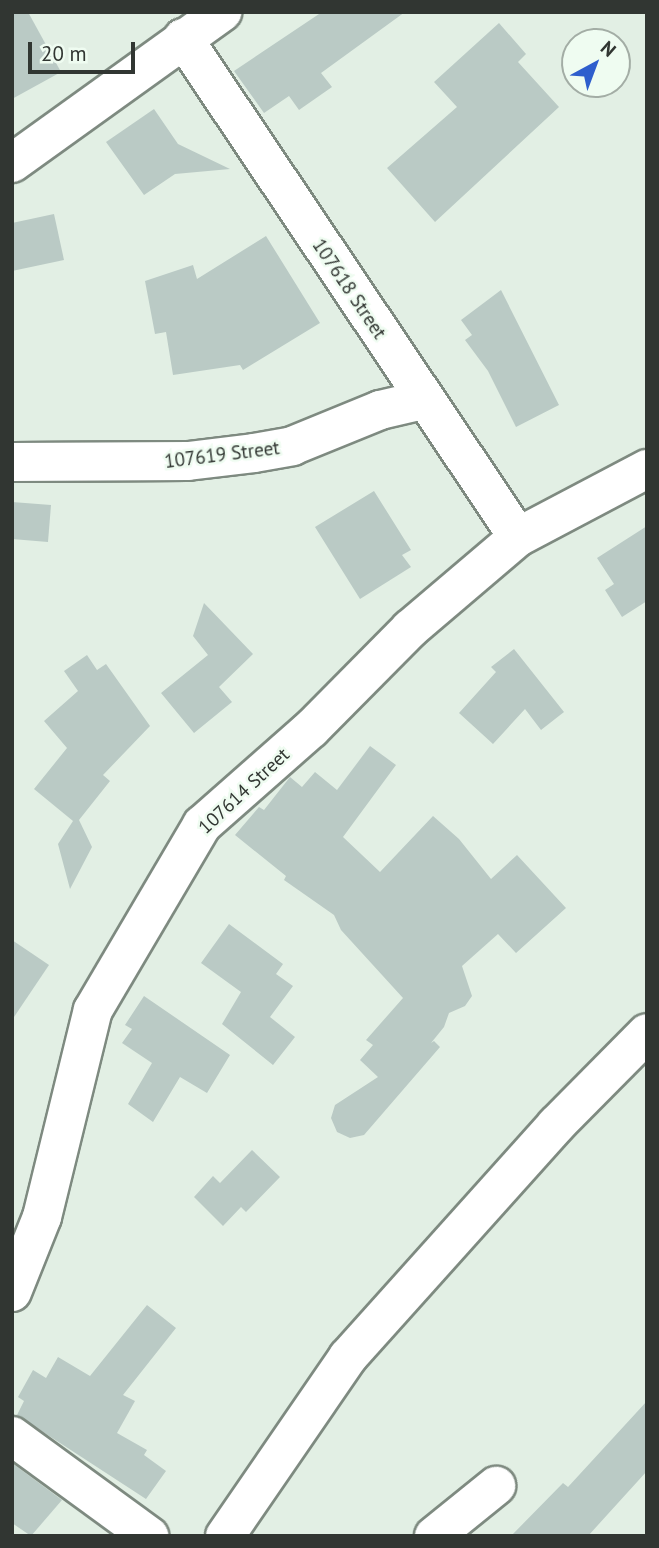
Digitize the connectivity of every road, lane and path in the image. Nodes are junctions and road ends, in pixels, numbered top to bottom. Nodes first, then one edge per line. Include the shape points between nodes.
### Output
1 (222, 12) edge
2 (183, 38) junction
3 (12, 163) edge
4 (423, 400) junction
5 (12, 462) edge
6 (647, 469) edge
7 (519, 537) junction
8 (647, 1033) edge
9 (12, 1292) edge
10 (12, 1436) edge
11 (496, 1486) dead end
12 (149, 1536) edge
13 (225, 1536) edge
14 (434, 1536) edge

1 - 2 street
2 - 3 street
2 - 4 street, 107618 Street
4 - 5 street, 107619 Street via 380,410 292,446 254,453 188,461
4 - 7 street, 107618 Street
6 - 7 street, 107614 Street
7 - 9 street, 107614 Street via 410,629 311,729 202,825 93,1010 42,1217
8 - 13 street via 556,1125 348,1357
10 - 12 street
11 - 14 street

